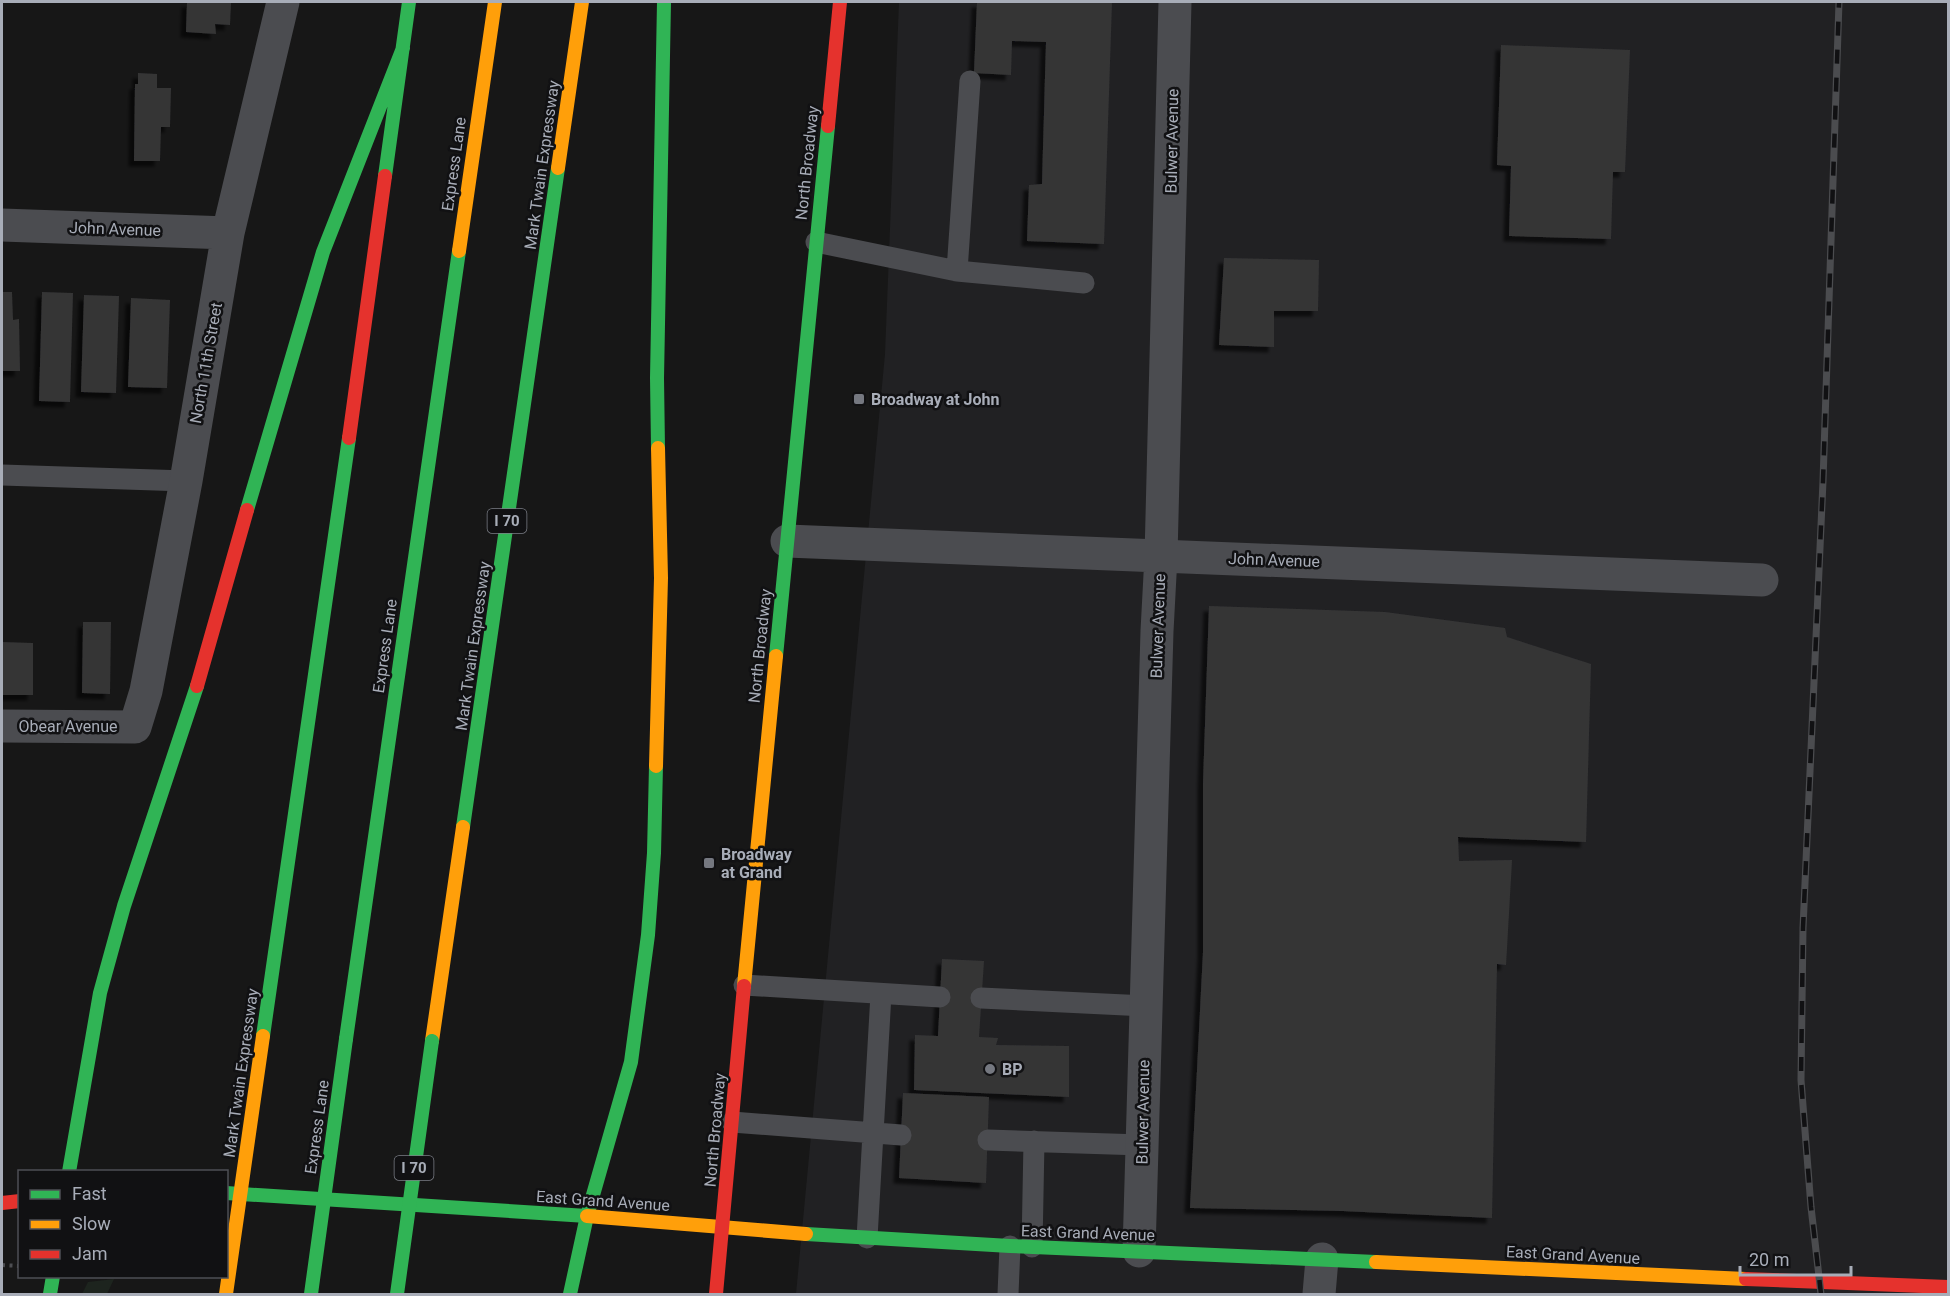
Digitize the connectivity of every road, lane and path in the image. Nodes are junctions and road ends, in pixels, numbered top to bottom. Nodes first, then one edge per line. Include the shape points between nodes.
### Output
1 (283, 2) edge
2 (409, 2) edge
3 (495, 2) edge
4 (582, 2) edge
5 (664, 2) edge
6 (840, 2) edge
7 (1175, 2) edge
8 (403, 48) junction
9 (970, 81) dead end
10 (2, 225) edge
11 (228, 233) junction
12 (816, 242) junction
13 (957, 270) junction
14 (1084, 283) dead end
15 (2, 475) edge
16 (186, 481) junction
17 (787, 541) junction
18 (1161, 556) junction
19 (1762, 580) dead end
20 (2, 726) edge
21 (135, 727) joint
22 (744, 985) junction
23 (881, 994) junction
24 (940, 997) dead end
25 (981, 998) dead end
26 (1146, 1006) junction
27 (732, 1122) junction
28 (873, 1132) junction
29 (901, 1135) dead end
30 (988, 1140) dead end
31 (1034, 1141) junction
32 (1142, 1145) junction
33 (69, 1170) edge
34 (228, 1193) edge
35 (18, 1201) edge
36 (2, 1203) edge
37 (587, 1216) junction
38 (723, 1227) junction
39 (867, 1238) junction
40 (1010, 1246) junction
41 (1032, 1247) junction
42 (1139, 1251) junction
43 (1322, 1259) junction
44 (2, 1265) edge
45 (18, 1266) edge
46 (53, 1278) edge
47 (1948, 1287) edge
48 (50, 1294) edge
49 (226, 1294) edge
50 (311, 1294) edge
51 (397, 1294) edge
52 (570, 1294) edge
53 (716, 1294) edge
54 (1008, 1294) edge
55 (1319, 1294) edge

1 - 11 street, North 11th Street
2 - 8 main road, Mark Twain Expressway
3 - 50 main road, Express Lane, bridge
4 - 51 main road, Mark Twain Expressway / I 70, bridge
5 - 37 main road via 657,378 661,578 654,853 648,935 631,1062
6 - 12 main road, North Broadway
7 - 18 street, Bulwer Avenue
8 - 33 main road via 323,252 201,673 124,906 100,993
8 - 49 main road, Mark Twain Expressway, bridge
9 - 13 lane
10 - 11 street, John Avenue
11 - 16 street, North 11th Street
12 - 13 lane
12 - 17 main road, North Broadway
13 - 14 lane
15 - 16 lane
16 - 21 street, North 11th Street via 146,691
17 - 18 street, John Avenue
17 - 22 main road, North Broadway
18 - 19 street, John Avenue
18 - 26 street, Bulwer Avenue
20 - 21 street, Obear Avenue
22 - 23 lane
22 - 27 main road, North Broadway
23 - 24 lane
23 - 28 lane
25 - 26 lane
26 - 32 street, Bulwer Avenue
27 - 28 lane
27 - 38 main road, North Broadway
28 - 29 lane
28 - 39 lane
30 - 31 lane
31 - 32 lane
31 - 41 lane
32 - 42 street, Bulwer Avenue
34 - 37 main road, East Grand Avenue
35 - 36 main road
37 - 38 main road, East Grand Avenue
37 - 52 main road
38 - 39 main road, East Grand Avenue
38 - 53 main road, North Broadway
39 - 40 main road, East Grand Avenue
40 - 41 main road, East Grand Avenue
40 - 54 lane
41 - 42 main road, East Grand Avenue
42 - 43 main road, East Grand Avenue
43 - 47 main road, East Grand Avenue
43 - 55 street
44 - 45 path
46 - 48 main road

